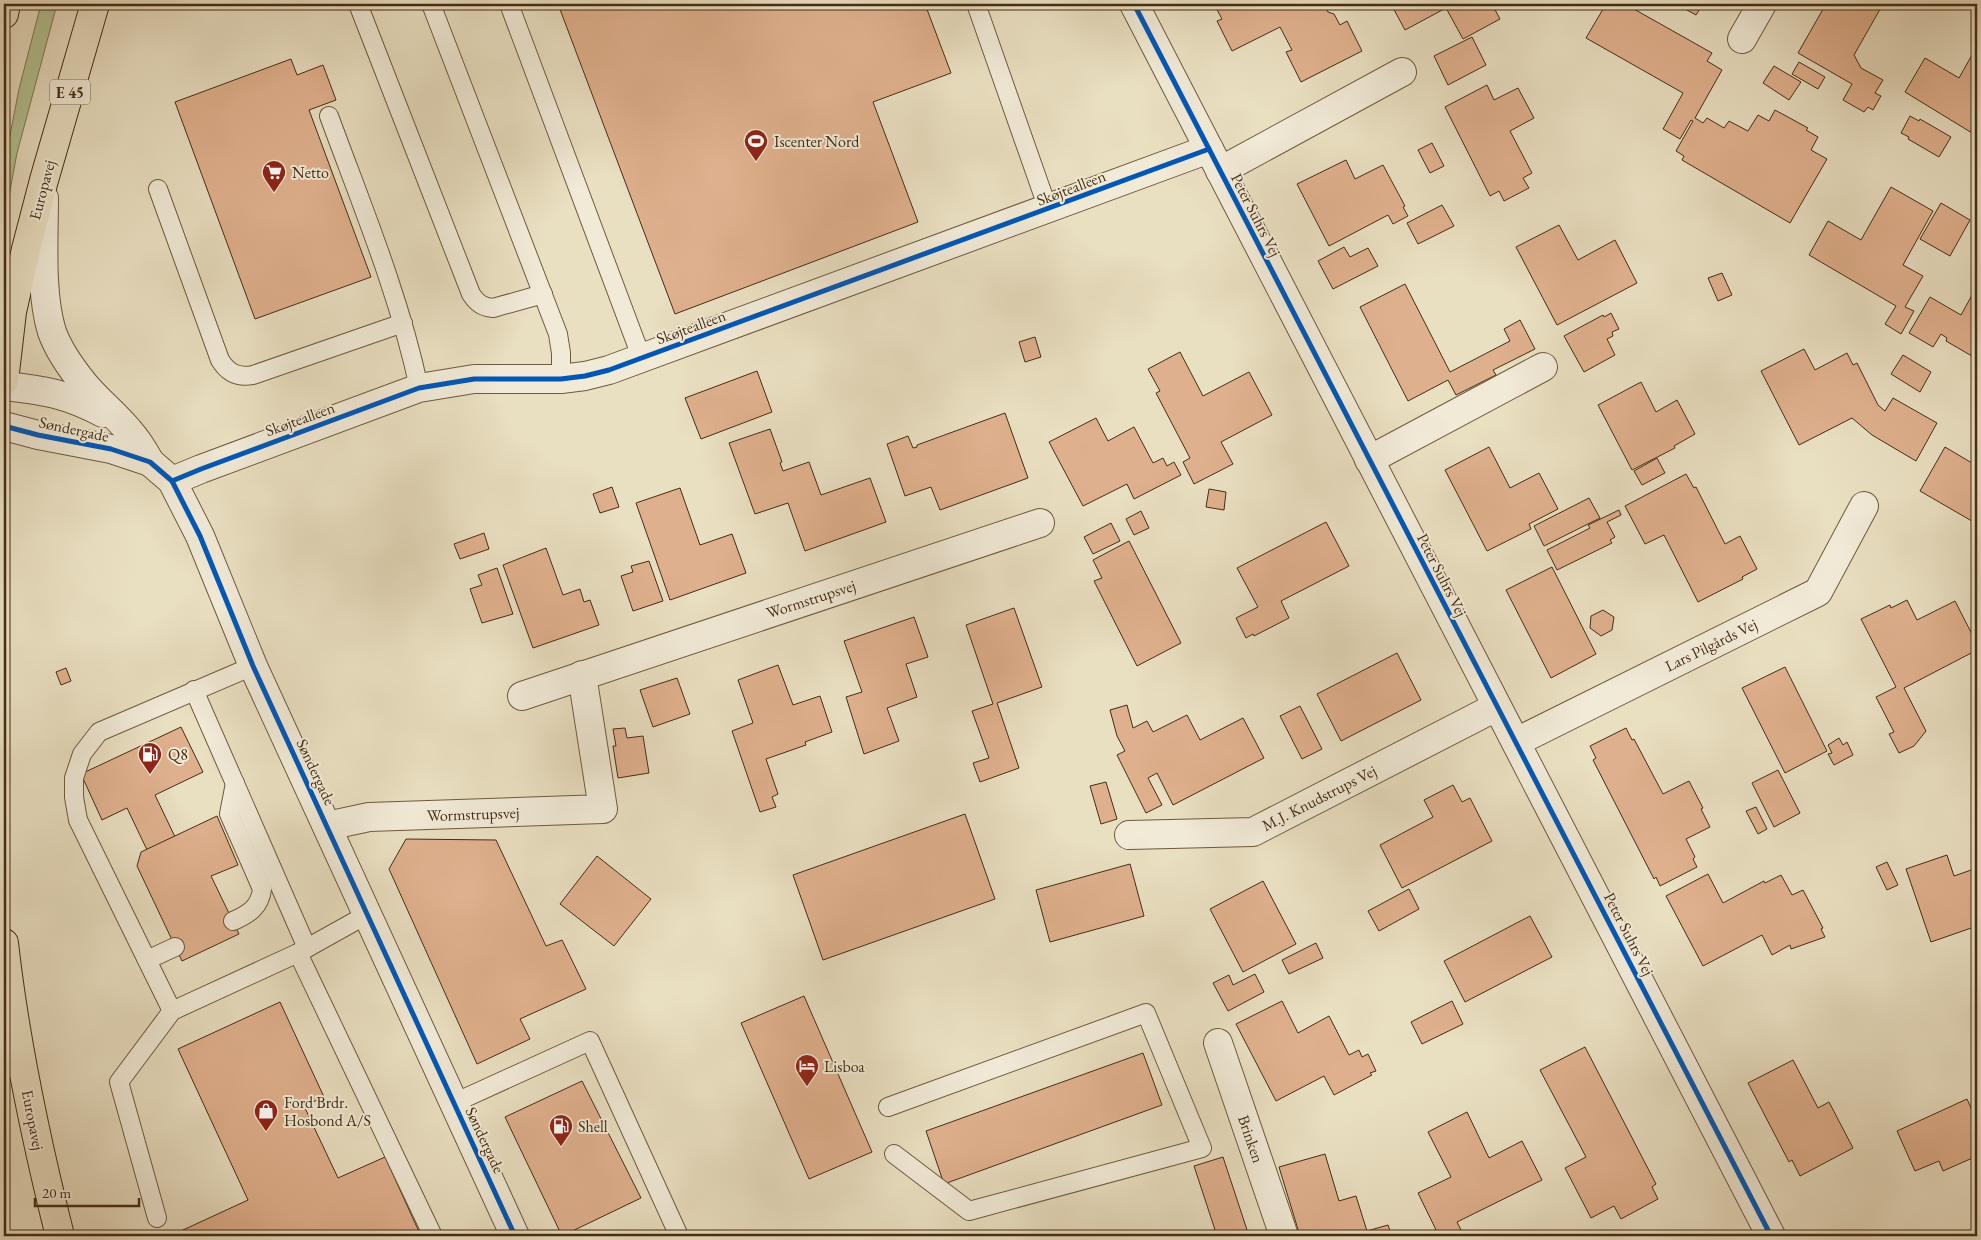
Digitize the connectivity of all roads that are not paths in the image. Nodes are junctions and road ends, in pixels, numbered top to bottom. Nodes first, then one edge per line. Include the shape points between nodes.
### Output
1 (6, 4) edge
2 (95, 4) edge
3 (358, 4) edge
4 (431, 4) edge
5 (509, 4) edge
6 (976, 4) edge
7 (1134, 4) edge
8 (1762, 4) edge
9 (4, 14) edge
10 (1742, 39) dead end
11 (1402, 72) dead end
12 (329, 116) dead end
13 (1214, 160) junction
14 (44, 180) junction
15 (158, 189) dead end
16 (1048, 210) junction
17 (543, 294) junction
18 (403, 323) junction
19 (642, 358) junction
20 (1543, 367) dead end
21 (561, 379) junction
22 (4, 381) edge
23 (4, 386) edge
24 (419, 388) junction
25 (122, 424) junction
26 (4, 426) edge
27 (1369, 460) junction
28 (150, 462) junction
29 (172, 481) junction
30 (1864, 506) dead end
31 (1040, 523) dead end
32 (253, 666) junction
33 (582, 675) junction
34 (194, 690) junction
35 (522, 696) dead end
36 (1496, 707) junction
37 (1516, 742) junction
38 (234, 783) junction
39 (327, 826) junction
40 (1129, 835) dead end
41 (368, 914) junction
42 (233, 921) dead end
43 (4, 943) edge
44 (175, 947) dead end
45 (302, 950) junction
46 (147, 960) junction
47 (172, 1011) junction
48 (1218, 1043) dead end
49 (454, 1103) junction
50 (888, 1107) dead end
51 (894, 1154) dead end
52 (157, 1218) dead end
53 (60, 1236) edge
54 (433, 1236) edge
55 (515, 1236) edge
56 (679, 1236) edge
57 (1284, 1236) edge
58 (1771, 1236) edge

1 - 9 main road
2 - 14 main road, Europavej / E 45
3 - 17 lane via 471,294 485,308
4 - 17 lane
5 - 19 lane
6 - 16 lane
7 - 13 street, Peter Suhrs Vej
8 - 10 street
11 - 13 street, Peter Suhrs Vej
12 - 18 lane
13 - 16 street, Skøjtealleen
13 - 27 street, Peter Suhrs Vej
14 - 22 main road, Europavej / E 45 via 12,312
14 - 25 street, Søndergade via 44,259 47,309 52,331 61,352 85,385
15 - 18 lane via 220,360 230,372 246,377
16 - 19 street, Skøjtealleen
17 - 21 lane via 560,344
18 - 24 lane
19 - 21 street, Skøjtealleen via 609,370
20 - 27 street
21 - 24 street, Skøjtealleen via 474,379
23 - 25 street, Søndergade via 56,393
24 - 29 street, Skøjtealleen
25 - 28 street, Søndergade
26 - 28 street, Søndergade via 111,449
27 - 36 street, Peter Suhrs Vej
28 - 29 street, Søndergade
29 - 32 street, Søndergade via 200,536
30 - 37 street, Lars Pilgårds Vej via 1818,592
31 - 33 street, Wormstrupsvej
32 - 34 lane
32 - 39 street, Søndergade
33 - 35 street, Wormstrupsvej
33 - 39 street, Wormstrupsvej via 604,810 368,817
34 - 38 lane
34 - 46 lane via 99,732 82,754 74,778 78,820
36 - 37 street, Peter Suhrs Vej
36 - 40 street, M.J. Knudstrups Vej via 1253,832
37 - 58 street, Peter Suhrs Vej
38 - 42 lane via 229,814 262,889 261,898 252,912
38 - 45 lane
39 - 41 street, Søndergade
41 - 45 lane
41 - 49 street, Søndergade
43 - 53 main road, Europavej via 35,1133
44 - 46 lane
45 - 47 lane
45 - 54 lane
46 - 47 lane
47 - 52 lane via 119,1082
48 - 57 street, Brinken
49 - 55 street, Søndergade
49 - 56 lane via 590,1041
50 - 51 lane via 1146,1013 1202,1148 970,1210

